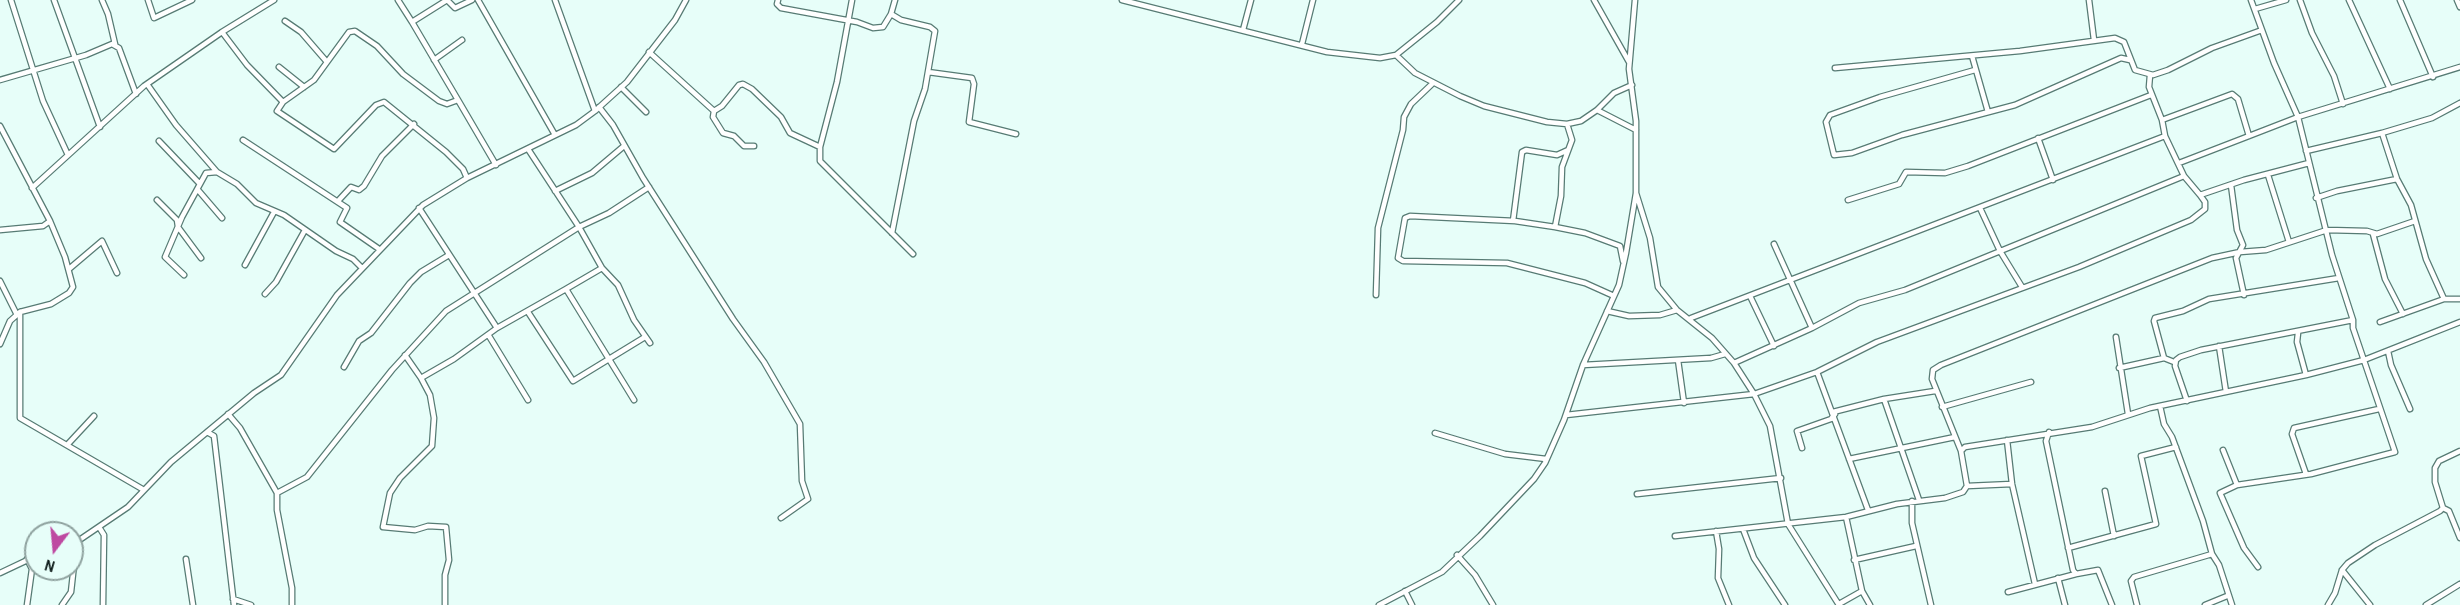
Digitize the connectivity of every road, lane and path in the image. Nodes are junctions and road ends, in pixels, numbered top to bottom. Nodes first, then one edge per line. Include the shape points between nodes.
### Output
1 (11, 0) edge
2 (54, 0) edge
3 (102, 0) edge
4 (148, 0) edge
5 (192, 0) edge
6 (274, 0) edge
7 (398, 0) edge
8 (447, 0) edge
9 (472, 0) edge
10 (478, 0) edge
11 (555, 0) edge
12 (686, 0) edge
13 (778, 0) edge
14 (852, 0) edge
15 (895, 0) edge
16 (1122, 0) edge
17 (1251, 0) edge
18 (1313, 0) edge
19 (1594, 0) edge
20 (1635, 0) edge
21 (2090, 0) edge
22 (2251, 0) edge
23 (2286, 0) edge
24 (2300, 0) edge
25 (2349, 0) edge
26 (2400, 0) edge
27 (2457, 0) edge
28 (1456, 1) edge
29 (2460, 7) edge
30 (2255, 9) junction
31 (891, 14) junction
32 (847, 20) junction
33 (285, 21) dead end
34 (412, 22) junction
35 (1243, 30) junction
36 (2262, 30) junction
37 (222, 33) junction
38 (462, 40) dead end
39 (2094, 40) junction
40 (115, 44) junction
41 (1302, 44) junction
42 (650, 52) junction
43 (1396, 55) junction
44 (1972, 56) junction
45 (74, 58) junction
46 (434, 60) junction
47 (2130, 60) junction
48 (327, 62) junction
49 (1629, 62) junction
50 (279, 67) dead end
51 (2460, 67) edge
52 (1835, 68) dead end
53 (1975, 70) junction
54 (33, 71) junction
55 (928, 72) junction
56 (2150, 75) junction
57 (2433, 77) junction
58 (0, 80) edge
59 (147, 84) junction
60 (1432, 84) junction
61 (1632, 85) junction
62 (304, 87) junction
63 (621, 87) junction
64 (2390, 89) junction
65 (136, 94) junction
66 (2151, 94) junction
67 (458, 100) junction
68 (283, 102) junction
69 (2460, 103) edge
70 (2343, 104) junction
71 (597, 109) junction
72 (1597, 110) junction
73 (714, 111) junction
74 (646, 112) dead end
75 (1988, 112) junction
76 (2298, 117) junction
77 (2162, 120) junction
78 (414, 124) junction
79 (1567, 124) junction
80 (0, 126) edge
81 (100, 128) junction
82 (1636, 130) junction
83 (2382, 133) junction
84 (555, 135) junction
85 (1016, 135) dead end
86 (2165, 136) junction
87 (2249, 136) junction
88 (2038, 138) junction
89 (243, 140) dead end
90 (159, 141) dead end
91 (624, 146) junction
92 (754, 146) dead end
93 (820, 147) junction
94 (528, 149) junction
95 (1568, 150) junction
96 (2306, 151) junction
97 (68, 156) junction
98 (2179, 163) junction
99 (2309, 163) junction
100 (496, 165) junction
101 (217, 172) junction
102 (2268, 175) junction
103 (2184, 177) junction
104 (467, 178) junction
105 (2397, 178) junction
106 (2053, 180) junction
107 (201, 184) junction
108 (2231, 185) junction
109 (649, 187) junction
110 (32, 188) junction
111 (198, 190) junction
112 (555, 191) junction
113 (1636, 193) junction
114 (2200, 195) junction
115 (2316, 198) junction
116 (157, 200) dead end
117 (1848, 200) dead end
118 (338, 201) junction
119 (419, 208) junction
120 (1980, 208) junction
121 (274, 212) junction
122 (222, 218) dead end
123 (50, 221) junction
124 (1513, 221) junction
125 (2415, 221) junction
126 (178, 227) junction
127 (579, 227) junction
128 (1555, 227) junction
129 (0, 230) edge
130 (305, 230) junction
131 (2327, 230) junction
132 (892, 233) junction
133 (2373, 234) junction
134 (2289, 242) junction
135 (1774, 244) dead end
136 (379, 249) junction
137 (2000, 251) junction
138 (2240, 252) junction
139 (913, 254) dead end
140 (449, 255) junction
141 (201, 258) dead end
142 (1623, 264) junction
143 (245, 265) dead end
144 (362, 268) junction
145 (602, 268) junction
146 (69, 269) junction
147 (117, 273) dead end
148 (184, 275) dead end
149 (2339, 278) junction
150 (1790, 279) junction
151 (0, 281) edge
152 (2022, 287) junction
153 (566, 289) junction
154 (474, 293) junction
155 (265, 294) dead end
156 (1376, 295) dead end
157 (2244, 295) junction
158 (1614, 296) junction
159 (1750, 296) junction
160 (2460, 298) edge
161 (2444, 299) junction
162 (1677, 310) junction
163 (1607, 311) junction
164 (528, 312) junction
165 (18, 314) junction
166 (2403, 314) junction
167 (1691, 318) junction
168 (2353, 320) junction
169 (2380, 322) dead end
170 (2460, 322) edge
171 (497, 328) junction
172 (1812, 328) junction
173 (2298, 333) junction
174 (489, 336) junction
175 (645, 337) junction
176 (2116, 337) dead end
177 (0, 344) edge
178 (650, 344) dead end
179 (1774, 346) junction
180 (2219, 346) junction
181 (2388, 351) junction
182 (1725, 354) junction
183 (405, 355) junction
184 (2164, 358) junction
185 (609, 359) junction
186 (1678, 360) junction
187 (2364, 360) junction
188 (2175, 362) junction
189 (1734, 363) junction
190 (1583, 365) junction
191 (344, 367) dead end
192 (2120, 368) junction
193 (1817, 372) junction
194 (2307, 375) junction
195 (421, 378) junction
196 (2031, 382) dead end
197 (1935, 391) junction
198 (2226, 392) junction
199 (1754, 394) junction
200 (1884, 399) junction
201 (528, 400) dead end
202 (634, 400) dead end
203 (2187, 401) junction
204 (1684, 403) junction
205 (2160, 406) junction
206 (1942, 407) junction
207 (2379, 409) junction
208 (2410, 409) dead end
209 (228, 414) junction
210 (1834, 414) junction
211 (2128, 414) junction
212 (1566, 415) junction
213 (94, 416) dead end
214 (207, 432) junction
215 (2049, 432) junction
216 (1435, 433) dead end
217 (1955, 437) junction
218 (2007, 440) junction
219 (68, 444) junction
220 (2176, 447) junction
221 (1802, 448) dead end
222 (1901, 449) junction
223 (2223, 450) dead end
224 (1961, 451) junction
225 (2460, 451) edge
226 (1546, 459) junction
227 (1849, 459) junction
228 (2306, 474) junction
229 (1781, 478) junction
230 (2012, 484) junction
231 (2237, 485) junction
232 (1967, 486) junction
233 (144, 490) junction
234 (2105, 491) dead end
235 (277, 493) junction
236 (1637, 494) dead end
237 (1919, 500) junction
238 (1912, 501) junction
239 (2443, 508) junction
240 (1868, 510) junction
241 (1846, 517) junction
242 (782, 518) dead end
243 (1788, 524) junction
244 (99, 527) junction
245 (1743, 529) junction
246 (1716, 531) junction
247 (1675, 536) dead end
248 (2114, 536) junction
249 (84, 537) edge
250 (2460, 538) edge
251 (1916, 546) junction
252 (2068, 548) junction
253 (2212, 554) junction
254 (1457, 555) junction
255 (186, 559) dead end
256 (1854, 560) junction
257 (24, 561) edge
258 (2258, 567) dead end
259 (2342, 570) junction
260 (0, 573) edge
261 (2076, 573) junction
262 (2058, 578) junction
263 (30, 581) edge
264 (72, 581) edge
265 (2035, 584) junction
266 (2460, 584) edge
267 (1405, 591) junction
268 (1862, 591) junction
269 (2008, 592) dead end
270 (2227, 596) junction
271 (233, 599) junction
272 (27, 605) edge
273 (62, 605) edge
274 (103, 605) edge
275 (193, 605) edge
276 (234, 605) edge
277 (250, 605) edge
278 (292, 605) edge
279 (445, 605) edge
280 (1379, 605) edge
281 (1412, 605) edge
282 (1493, 605) edge
283 (1730, 605) edge
284 (1785, 605) edge
285 (1839, 605) edge
286 (1870, 605) edge
287 (1931, 605) edge
288 (2065, 605) edge
289 (2112, 605) edge
290 (2137, 605) edge
291 (2205, 605) edge
292 (2232, 605) edge
293 (2328, 605) edge
294 (2370, 605) edge
295 (2426, 605) edge

1 - 54 street
2 - 45 street
3 - 40 street
4 - 5 street via 154,18
6 - 37 street
7 - 34 street
8 - 9 street via 455,8
8 - 34 street
10 - 84 street
11 - 71 street
12 - 42 street
13 - 32 street via 781,8
14 - 32 street
15 - 31 street
16 - 35 street
17 - 35 street
18 - 41 street
19 - 49 street
20 - 49 street
21 - 39 street
22 - 30 street
23 - 30 street
24 - 70 street
25 - 64 street
26 - 57 street
27 - 29 street
28 - 43 street
30 - 36 street
31 - 32 street via 878,28
31 - 55 street via 934,29
32 - 93 street via 837,82
33 - 48 street via 301,32
34 - 46 street
35 - 41 street
36 - 56 street
36 - 76 street
37 - 59 street
37 - 68 street
38 - 46 street
39 - 44 street
39 - 47 street via 2120,40
40 - 45 street
40 - 65 street
41 - 43 street via 1371,58
42 - 63 street
42 - 73 street
43 - 60 street
44 - 52 street
44 - 53 street
45 - 54 street
45 - 81 street
46 - 67 street
47 - 56 street via 2138,73
47 - 75 street via 2121,58 2034,98
48 - 62 street
48 - 67 street via 349,32 354,32 377,46 403,74 439,101 447,105
49 - 61 street
50 - 62 street
51 - 57 street
53 - 75 street
53 - 75 street via 1830,115 1827,122 1834,155
54 - 58 street
54 - 97 street
55 - 85 street via 972,78 969,122
55 - 132 street
56 - 66 street
57 - 64 street
59 - 65 street
59 - 101 street
60 - 79 street via 1484,106
60 - 156 street via 1411,104 1404,117 1378,228
61 - 72 street via 1614,93
61 - 82 street
62 - 68 street
63 - 71 street
63 - 74 street
64 - 70 street
65 - 81 street
66 - 77 street
66 - 88 street
67 - 100 street
68 - 78 street via 277,111 334,149 380,101
69 - 83 street via 2432,118
70 - 76 street
71 - 84 street
71 - 91 street
72 - 79 street via 1581,121
72 - 82 street
73 - 92 street via 712,117 723,133 734,136 744,146
73 - 93 street via 743,84 781,117 790,133
76 - 87 street
76 - 96 street
77 - 86 street
77 - 87 street via 2232,94 2238,99
78 - 104 street via 451,156
78 - 118 street via 382,156 364,186 359,190 351,187
79 - 95 street via 1572,136
80 - 110 street
81 - 97 street
82 - 113 street
83 - 96 street
83 - 105 street
84 - 94 street
86 - 98 street
86 - 106 street
87 - 98 street
88 - 106 street
88 - 117 street via 1949,172 1906,172 1899,184
89 - 118 street
90 - 107 street
91 - 109 street
91 - 112 street via 592,173
93 - 132 street via 820,161
94 - 100 street
94 - 112 street
95 - 124 street via 1557,155 1526,150 1522,153
95 - 128 street via 1562,167
96 - 99 street
97 - 110 street
98 - 103 street
99 - 102 street
99 - 115 street
100 - 104 street
101 - 107 street via 207,173
101 - 121 street
102 - 108 street
102 - 134 street
103 - 114 street
103 - 137 street
104 - 119 street
105 - 115 street
105 - 125 street
106 - 120 street
107 - 111 street
108 - 114 street
108 - 138 street via 2243,245
109 - 127 street
109 - 242 street via 800,424 802,481 808,499
110 - 123 street
111 - 122 street
111 - 126 street
112 - 127 street
113 - 142 street
113 - 162 street via 1650,238 1658,287
114 - 152 street via 2205,209 2192,220
115 - 131 street
116 - 126 street via 177,220
118 - 136 street via 347,208 340,222
119 - 136 street
119 - 140 street
120 - 137 street
120 - 150 street
121 - 130 street
121 - 143 street
123 - 129 street via 43,226
123 - 146 street
124 - 128 street
124 - 158 street via 1407,217 1398,258 1507,263 1585,283
125 - 133 street
125 - 161 street
126 - 141 street
126 - 148 street via 165,257
127 - 145 street
127 - 154 street
128 - 142 street via 1620,246
130 - 144 street
130 - 155 street
131 - 133 street
131 - 134 street
131 - 149 street
132 - 139 street
133 - 166 street via 2385,279
134 - 138 street via 2266,250
135 - 150 street
136 - 144 street
137 - 152 street
137 - 172 street via 1905,291 1859,303
138 - 157 street via 2236,258
138 - 197 street via 2212,258 1941,365 1933,370
140 - 154 street
140 - 191 street via 410,283 371,333 359,341
142 - 158 street
144 - 209 street via 337,295 281,375
145 - 153 street
145 - 175 street via 618,285
146 - 147 street via 102,241
146 - 165 street via 73,287 69,293 41,308
149 - 157 street
149 - 168 street
150 - 159 street
150 - 172 street
151 - 165 street
152 - 193 street via 1877,342
153 - 164 street
153 - 185 street
154 - 171 street
154 - 183 street via 446,311
157 - 184 street via 2209,299 2156,318
158 - 163 street
159 - 167 street
159 - 179 street
160 - 161 street
161 - 166 street
162 - 163 street via 1629,316
162 - 167 street
163 - 190 street
164 - 171 street
164 - 185 street via 573,381
165 - 177 street via 10,321
165 - 219 street via 20,418
166 - 169 street
167 - 182 street
168 - 173 street
168 - 187 street
170 - 181 street
171 - 174 street
172 - 179 street
173 - 180 street
173 - 194 street
174 - 195 street
174 - 201 street
175 - 178 street
175 - 185 street
176 - 192 street
179 - 189 street
180 - 188 street
180 - 198 street
181 - 187 street
181 - 208 street
182 - 186 street
182 - 189 street
183 - 195 street
183 - 235 street via 308,477
184 - 188 street
184 - 192 street
185 - 202 street
186 - 190 street
186 - 204 street
187 - 194 street
187 - 207 street
188 - 203 street
189 - 199 street
190 - 212 street
192 - 211 street
193 - 199 street
193 - 210 street
194 - 198 street
195 - 279 street via 430,394 434,418 432,446 400,478 390,494 383,527 446,527 449,560
196 - 206 street
197 - 200 street
197 - 206 street
198 - 203 street
199 - 204 street
199 - 229 street via 1770,426
200 - 210 street
200 - 222 street
203 - 205 street
204 - 212 street
205 - 211 street
205 - 220 street
206 - 217 street
207 - 228 street via 2294,428 2292,434
207 - 228 street via 2394,454
209 - 214 street
209 - 235 street
210 - 221 street via 1831,419 1797,431
210 - 227 street
211 - 215 street via 2092,427
212 - 226 street
213 - 219 street
214 - 233 street
214 - 271 street via 214,436
215 - 218 street
215 - 252 street via 2046,441
216 - 226 street via 1505,454
217 - 222 street
217 - 224 street
218 - 224 street
218 - 230 street
219 - 233 street
220 - 248 street via 2141,456 2156,525
220 - 253 street
222 - 227 street
222 - 237 street
223 - 231 street
224 - 232 street
225 - 239 street via 2439,461 2434,468
226 - 254 street via 1534,479
227 - 240 street
228 - 231 street
229 - 236 street
229 - 243 street
230 - 232 street
230 - 265 street
231 - 258 street via 2220,493 2244,548
232 - 237 street via 1963,492 1945,498
233 - 244 street
234 - 248 street
235 - 278 street
237 - 238 street
238 - 240 street
238 - 251 street
239 - 250 street via 2449,511
239 - 259 street via 2357,556
240 - 241 street
241 - 243 street
241 - 256 street
243 - 245 street
243 - 285 street
244 - 249 street
244 - 274 street via 104,535
245 - 246 street
245 - 284 street via 1754,558
246 - 247 street
246 - 283 street via 1718,578
248 - 252 street
251 - 256 street
251 - 287 street
252 - 261 street
253 - 270 street
253 - 290 street via 2134,577 2131,581
254 - 267 street via 1442,572
254 - 282 street
255 - 275 street
256 - 268 street
257 - 260 street
259 - 293 street
259 - 294 street
261 - 262 street
261 - 289 street via 2098,570
262 - 265 street
262 - 288 street
263 - 272 street
264 - 273 street via 71,592
265 - 269 street
266 - 295 street
267 - 280 street
267 - 281 street
268 - 285 street
268 - 286 street
270 - 291 street
270 - 292 street
271 - 276 street
271 - 277 street

